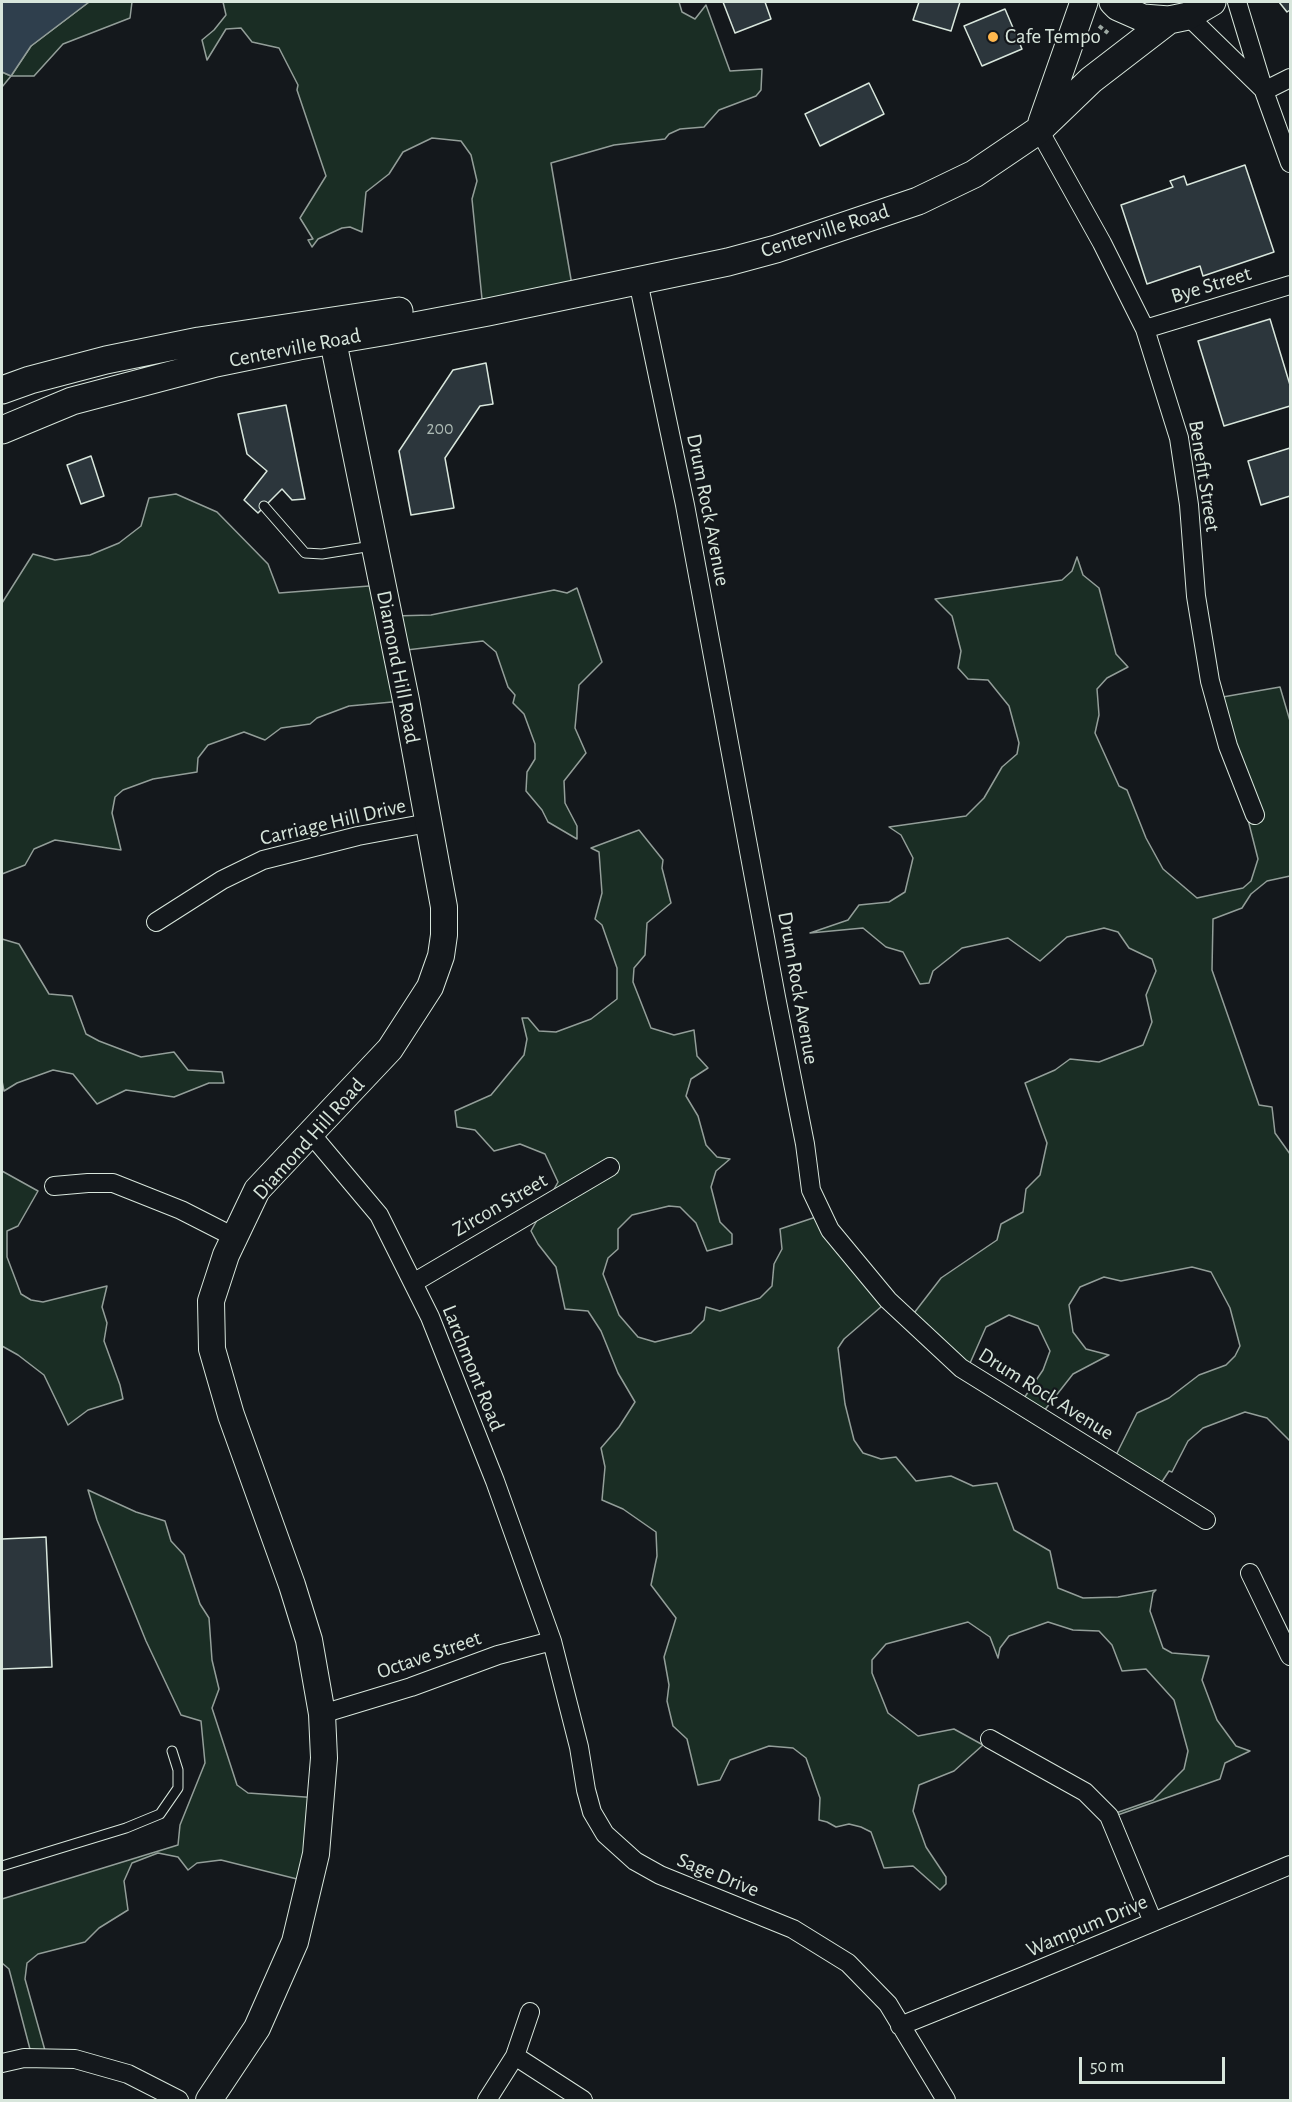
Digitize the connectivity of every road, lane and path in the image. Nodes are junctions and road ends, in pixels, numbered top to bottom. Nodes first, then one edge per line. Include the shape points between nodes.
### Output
1 (1113, 2) edge
2 (1212, 2) edge
3 (1237, 2) edge
4 (1090, 12) edge
5 (1179, 18) junction
6 (1108, 33) dead end
7 (1290, 78) edge
8 (1264, 91) junction
9 (1039, 130) junction
10 (1290, 163) edge
11 (638, 281) junction
12 (1290, 285) edge
13 (1145, 329) junction
14 (331, 331) junction
15 (2, 390) edge
16 (2, 430) edge
17 (264, 506) dead end
18 (375, 545) junction
19 (1255, 815) dead end
20 (428, 823) junction
21 (156, 922) dead end
22 (311, 1134) junction
23 (610, 1167) dead end
24 (54, 1185) dead end
25 (234, 1237) junction
26 (413, 1283) junction
27 (1206, 1520) dead end
28 (1250, 1573) dead end
29 (552, 1641) junction
30 (1290, 1656) edge
31 (322, 1714) junction
32 (990, 1739) dead end
33 (172, 1751) dead end
34 (1290, 1865) edge
35 (2, 1866) edge
36 (1153, 1922) junction
37 (530, 2012) dead end
38 (900, 2026) junction
39 (515, 2056) junction
40 (2, 2063) edge
41 (179, 2100) edge
42 (209, 2100) edge
43 (488, 2100) edge
44 (583, 2100) edge
45 (946, 2100) edge

1 - 5 main road via 1143,18
2 - 5 main road, Centerville Road
3 - 8 street
4 - 6 path
4 - 9 main road
5 - 8 street
5 - 9 main road, Centerville Road via 1091,80
7 - 8 street
8 - 10 street
9 - 11 main road, Centerville Road via 974,174 918,201 776,249
9 - 13 street, Benefit Street
11 - 14 main road, Centerville Road
11 - 27 street, Drum Rock Avenue via 686,505 811,1190 830,1230 888,1300 961,1368
12 - 13 street, Bye Street
13 - 19 street, Benefit Street via 1179,438 1196,596 1210,681 1228,746
14 - 15 main road, Centerville Road via 199,341 106,360
14 - 16 main road, Centerville Road via 72,401
14 - 18 street, Diamond Hill Road
17 - 18 lane via 305,553
18 - 20 street, Diamond Hill Road
20 - 21 street, Carriage Hill Drive via 263,860 222,880
20 - 22 street, Diamond Hill Road via 444,907 441,956 430,987 390,1049
22 - 25 street, Diamond Hill Road via 257,1190
22 - 26 street, Larchmont Road via 379,1215
23 - 26 street, Zircon Street
24 - 25 street via 113,1183 181,1210
25 - 31 street, Diamond Hill Road via 211,1301 212,1349 309,1640
26 - 29 street, Larchmont Road via 495,1481
28 - 30 street
29 - 31 street, Octave Street via 498,1654 411,1687
29 - 38 street, Sage Drive via 592,1812 605,1834 635,1861 660,1875 793,1929 848,1963 888,2004
31 - 42 street, Diamond Hill Road via 324,1758 316,1854 295,1942 257,2028
32 - 36 street via 1085,1792 1110,1816
33 - 35 lane via 178,1788 160,1814
34 - 36 street, Wampum Drive
36 - 38 street, Wampum Drive
37 - 39 street
38 - 45 street, Sage Drive
39 - 43 street
39 - 44 street
40 - 41 street via 24,2058 75,2059 128,2074

